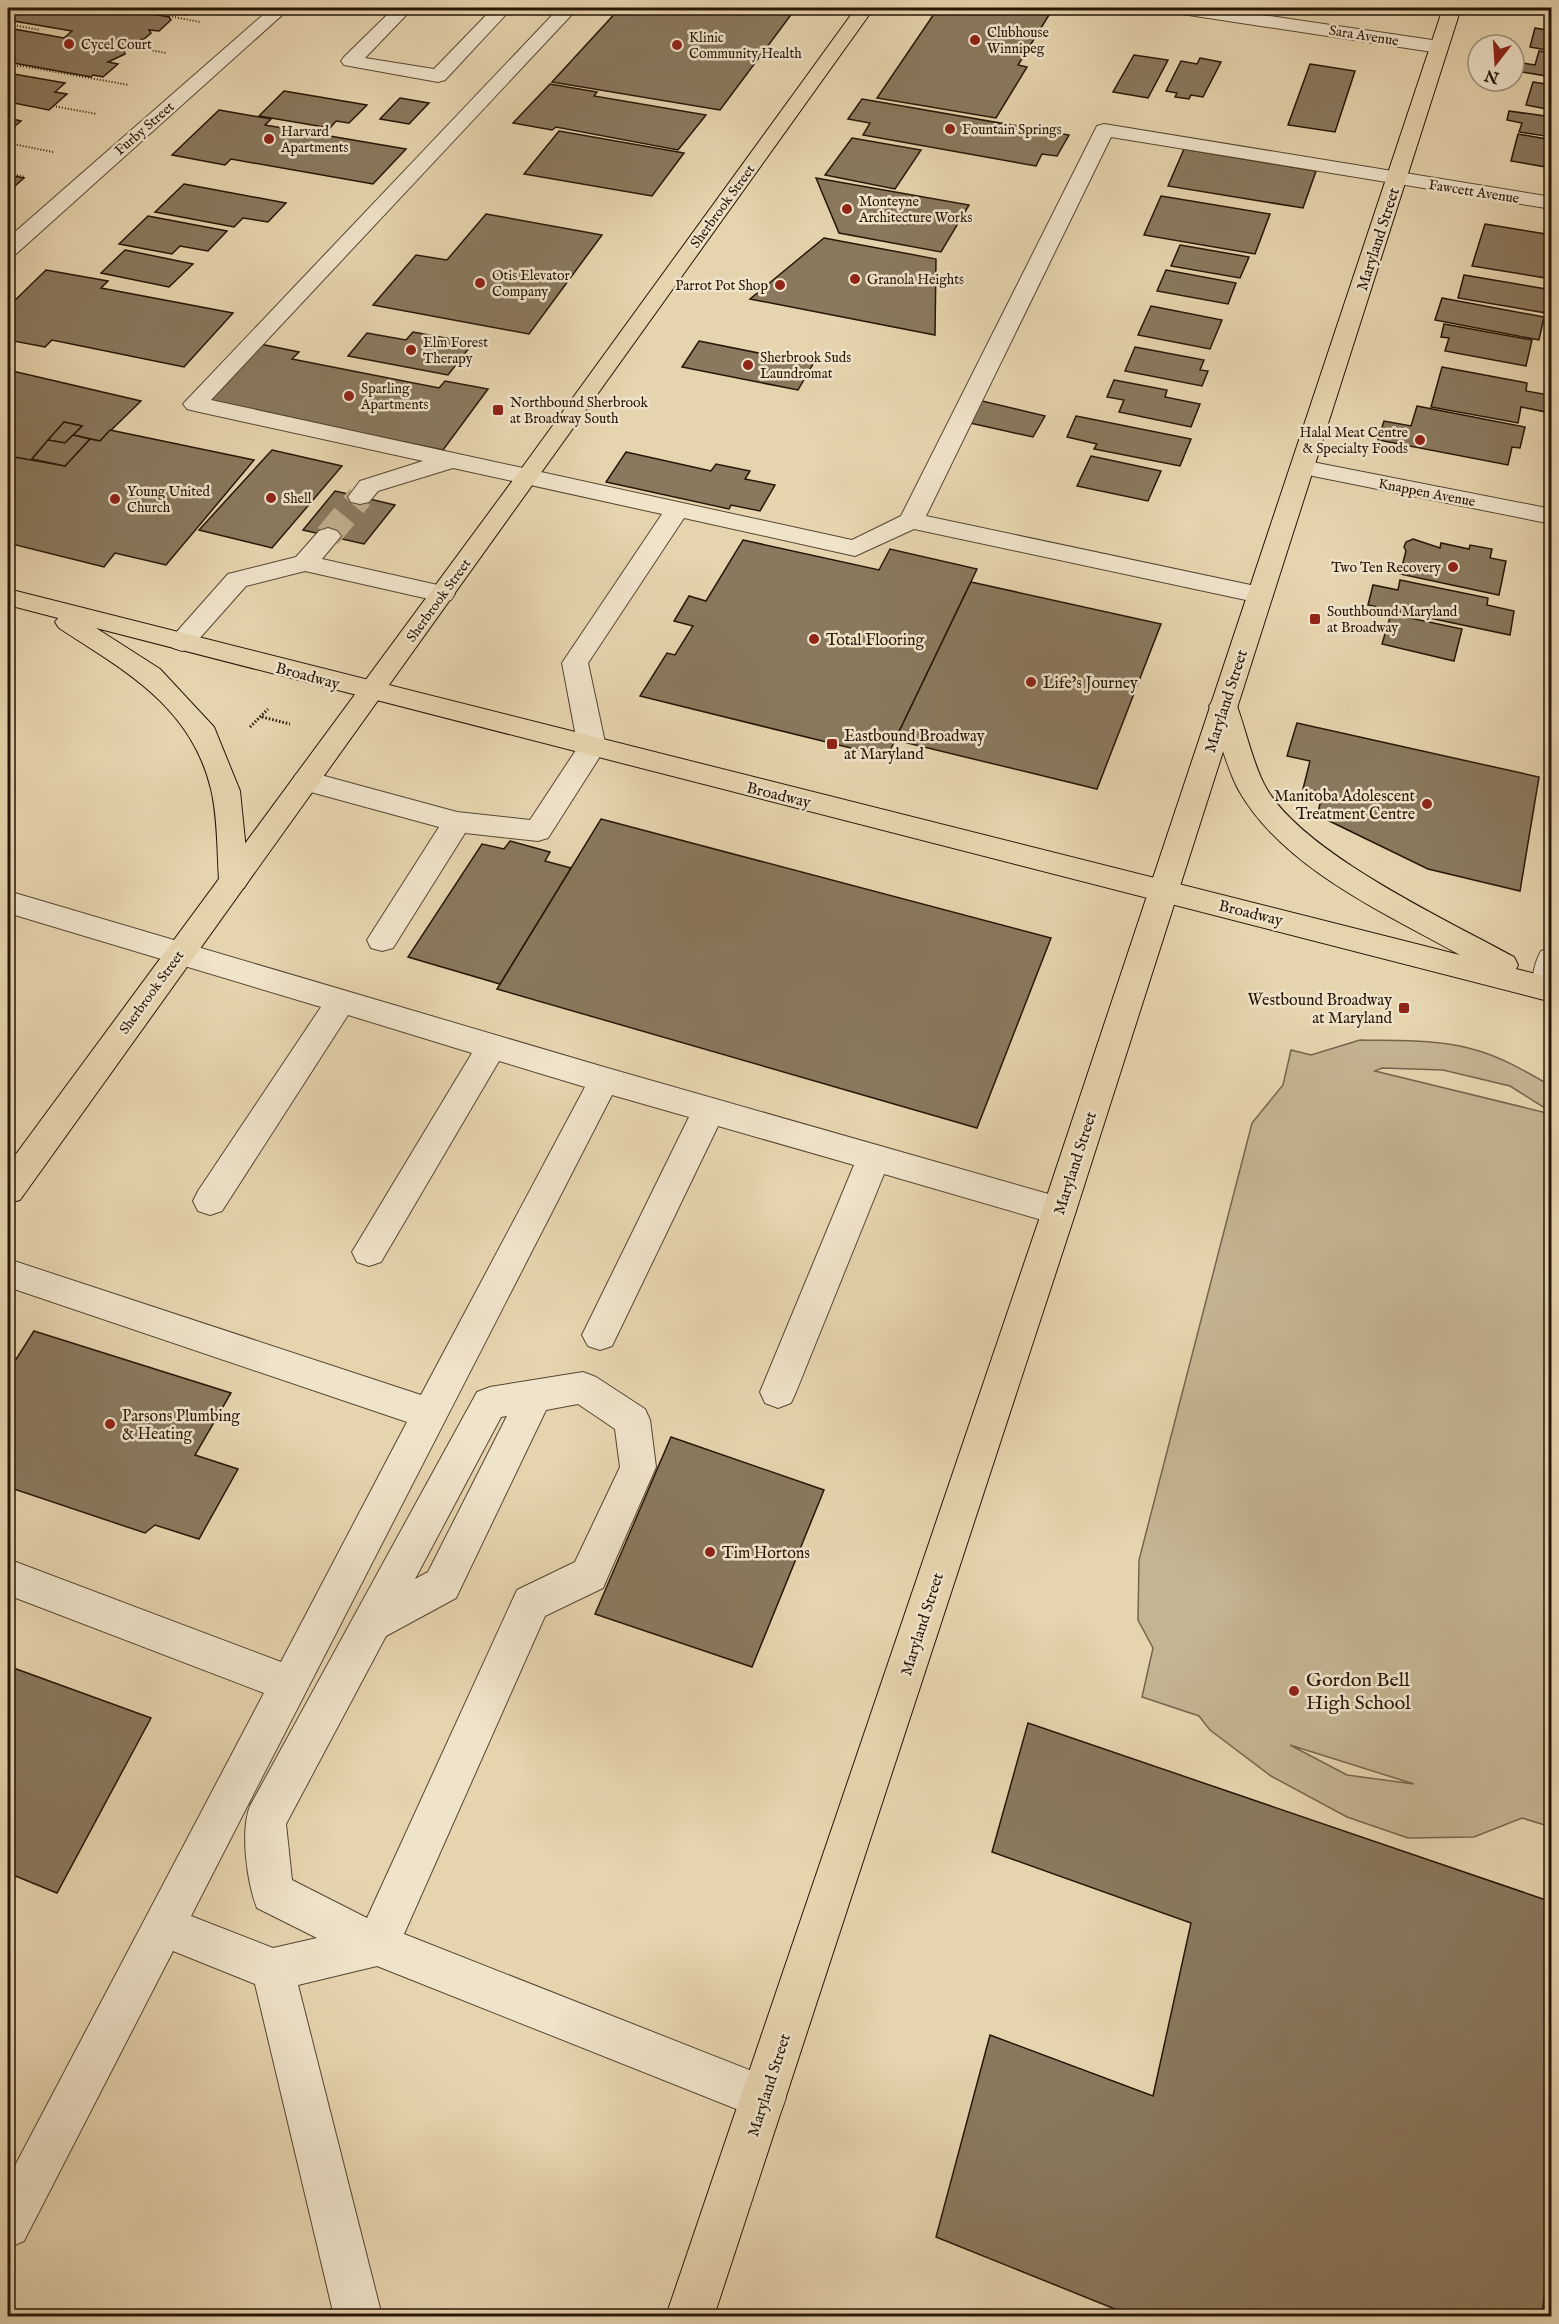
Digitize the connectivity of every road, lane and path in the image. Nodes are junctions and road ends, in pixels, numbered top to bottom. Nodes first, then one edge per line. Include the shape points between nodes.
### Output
1 (281, 8) edge
2 (404, 8) edge
3 (503, 8) edge
4 (569, 8) edge
5 (864, 8) edge
6 (1182, 8) edge
7 (1452, 8) edge
8 (169, 16) dead end
9 (210, 23) dead end
10 (8, 24) edge
11 (40, 30) dead end
12 (129, 46) dead end
13 (1439, 47) junction
14 (464, 48) junction
15 (174, 54) dead end
16 (522, 58) junction
17 (8, 67) edge
18 (135, 87) dead end
19 (53, 106) dead end
20 (102, 115) dead end
21 (8, 143) edge
22 (57, 153) dead end
23 (8, 173) edge
24 (28, 177) dead end
25 (1397, 178) junction
26 (1551, 203) edge
27 (8, 249) edge
28 (8, 296) edge
29 (16, 298) dead end
30 (451, 461) junction
31 (1302, 467) junction
32 (528, 477) junction
33 (360, 497) tunnel mouth
34 (677, 510) junction
35 (1551, 517) edge
36 (911, 521) junction
37 (328, 536) tunnel mouth
38 (305, 563) junction
39 (442, 594) junction
40 (1260, 595) junction
41 (8, 597) edge
42 (44, 606) junction
43 (182, 642) junction
44 (371, 691) junction
45 (1223, 706) junction
46 (270, 707) dead end
47 (298, 726) dead end
48 (592, 747) junction
49 (306, 781) junction
50 (457, 822) junction
51 (234, 880) junction
52 (1163, 890) junction
53 (8, 902) edge
54 (382, 940) dead end
55 (180, 952) junction
56 (1550, 979) edge
57 (341, 1001) junction
58 (492, 1046) junction
59 (604, 1080) junction
60 (709, 1110) junction
61 (874, 1158) junction
62 (8, 1190) edge
63 (210, 1201) dead end
64 (1059, 1211) junction
65 (369, 1252) dead end
66 (8, 1273) edge
67 (600, 1335) dead end
68 (778, 1392) dead end
69 (430, 1414) junction
70 (8, 1577) edge
71 (289, 1684) junction
72 (164, 1926) junction
73 (377, 1946) junction
74 (273, 1970) junction
75 (764, 2098) junction
76 (8, 2225) edge
77 (358, 2316) edge
78 (690, 2316) edge

1 - 27 street, Furby Street
2 - 14 street via 351,61 438,76
3 - 14 street
4 - 16 street
5 - 32 main road, Sherbrook Street
6 - 13 street, Sara Avenue
7 - 13 main road, Maryland Street
8 - 9 path
10 - 11 path
12 - 15 path
13 - 25 main road, Maryland Street
14 - 16 street
16 - 30 street via 195,404
17 - 18 path via 22,66
19 - 20 path
21 - 22 path
23 - 24 path
25 - 26 street, Fawcett Avenue
25 - 31 main road, Maryland Street
25 - 36 street, Fawcett Avenue via 1104,130
28 - 29 path
30 - 32 street
30 - 33 street via 369,486
31 - 35 street, Knappen Avenue
31 - 40 main road, Maryland Street
32 - 34 street
32 - 39 main road, Sherbrook Street
34 - 36 street via 855,548
34 - 48 street via 576,663
36 - 40 street
37 - 38 street
38 - 39 street
38 - 43 street via 237,580
39 - 44 main road, Sherbrook Street
40 - 45 main road, Maryland Street
41 - 42 main road, Broadway
42 - 43 main road, Broadway
42 - 51 main road via 151,675 200,728 226,791
43 - 44 main road, Broadway
44 - 48 main road, Broadway
44 - 49 main road, Sherbrook Street
45 - 52 main road, Maryland Street
45 - 56 main road via 1251,786 1266,810 1288,831 1360,886
46 - 47 path via 262,717
48 - 50 street via 538,831
48 - 52 main road, Broadway
49 - 50 street
49 - 51 main road, Sherbrook Street
50 - 54 street
51 - 55 main road, Sherbrook Street
52 - 56 main road, Broadway
52 - 64 main road, Maryland Street
53 - 55 street
55 - 57 street
55 - 62 main road, Sherbrook Street
57 - 58 street
57 - 63 street
58 - 59 street
58 - 65 street
59 - 60 street
59 - 69 street
60 - 61 street
60 - 67 street
61 - 64 street
61 - 68 street
64 - 75 main road, Maryland Street
66 - 69 street
69 - 71 street
70 - 71 street
71 - 72 street
72 - 74 street
72 - 76 street
73 - 73 street via 531,1603 589,1575 638,1467 632,1420 583,1388 490,1403 265,1821 272,1893
73 - 74 street
73 - 75 street
74 - 77 street
75 - 78 main road, Maryland Street

